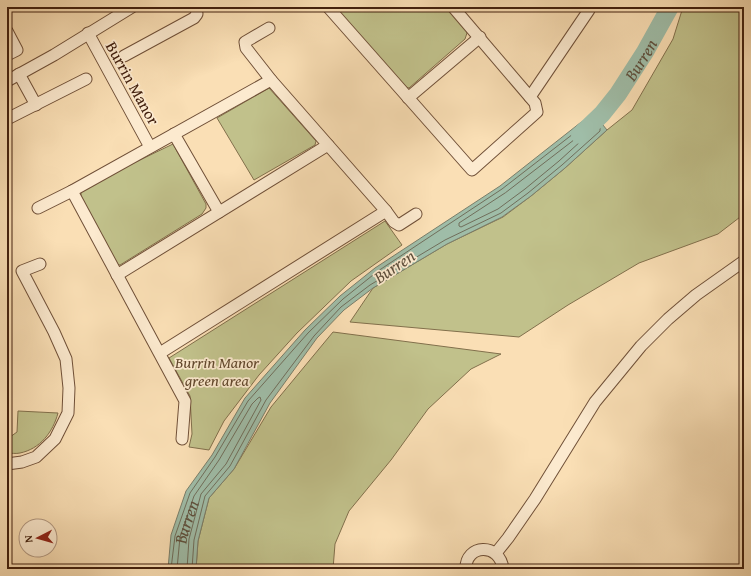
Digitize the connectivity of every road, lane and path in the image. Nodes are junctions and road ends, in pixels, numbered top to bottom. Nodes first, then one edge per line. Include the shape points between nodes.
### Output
1 (132, 7) edge
2 (196, 7) edge
3 (453, 7) edge
4 (330, 8) edge
5 (588, 8) edge
6 (269, 28) dead end
7 (7, 31) edge
8 (88, 33) junction
9 (480, 37) junction
10 (7, 55) edge
11 (124, 56) dead end
12 (19, 74) junction
13 (86, 78) dead end
14 (271, 80) junction
15 (7, 81) edge
16 (530, 97) junction
17 (408, 98) junction
18 (36, 104) junction
19 (7, 120) edge
20 (174, 134) junction
21 (328, 145) junction
22 (150, 148) junction
23 (72, 191) junction
24 (38, 208) dead end
25 (386, 211) junction
26 (218, 212) junction
27 (416, 214) dead end
28 (744, 261) edge
29 (40, 264) dead end
30 (117, 275) junction
31 (160, 354) junction
32 (182, 439) dead end
33 (7, 464) edge
34 (496, 553) junction
35 (466, 569) edge
36 (503, 569) edge

1 - 8 street
2 - 11 street, Burrin Manor via 197,14 194,18
3 - 9 street
4 - 17 street
5 - 16 street
6 - 14 street via 245,42 246,48
7 - 10 street via 17,50
8 - 12 street
8 - 22 street, Burrin Manor
9 - 16 street
9 - 17 street
12 - 15 street
12 - 18 street
13 - 18 street
14 - 20 street
14 - 21 street
16 - 17 street via 537,112 472,170
18 - 19 street
20 - 22 street
20 - 26 street
21 - 25 street
21 - 26 street
22 - 23 street
23 - 24 street
23 - 30 street
25 - 27 street via 399,225
25 - 31 street
26 - 30 street
28 - 34 street via 691,300 641,346 595,402 535,499
29 - 33 street via 22,272 66,359 68,414 55,439 36,457
30 - 31 street
31 - 32 street via 186,401
34 - 35 street via 485,549 474,552 467,561
34 - 36 street

